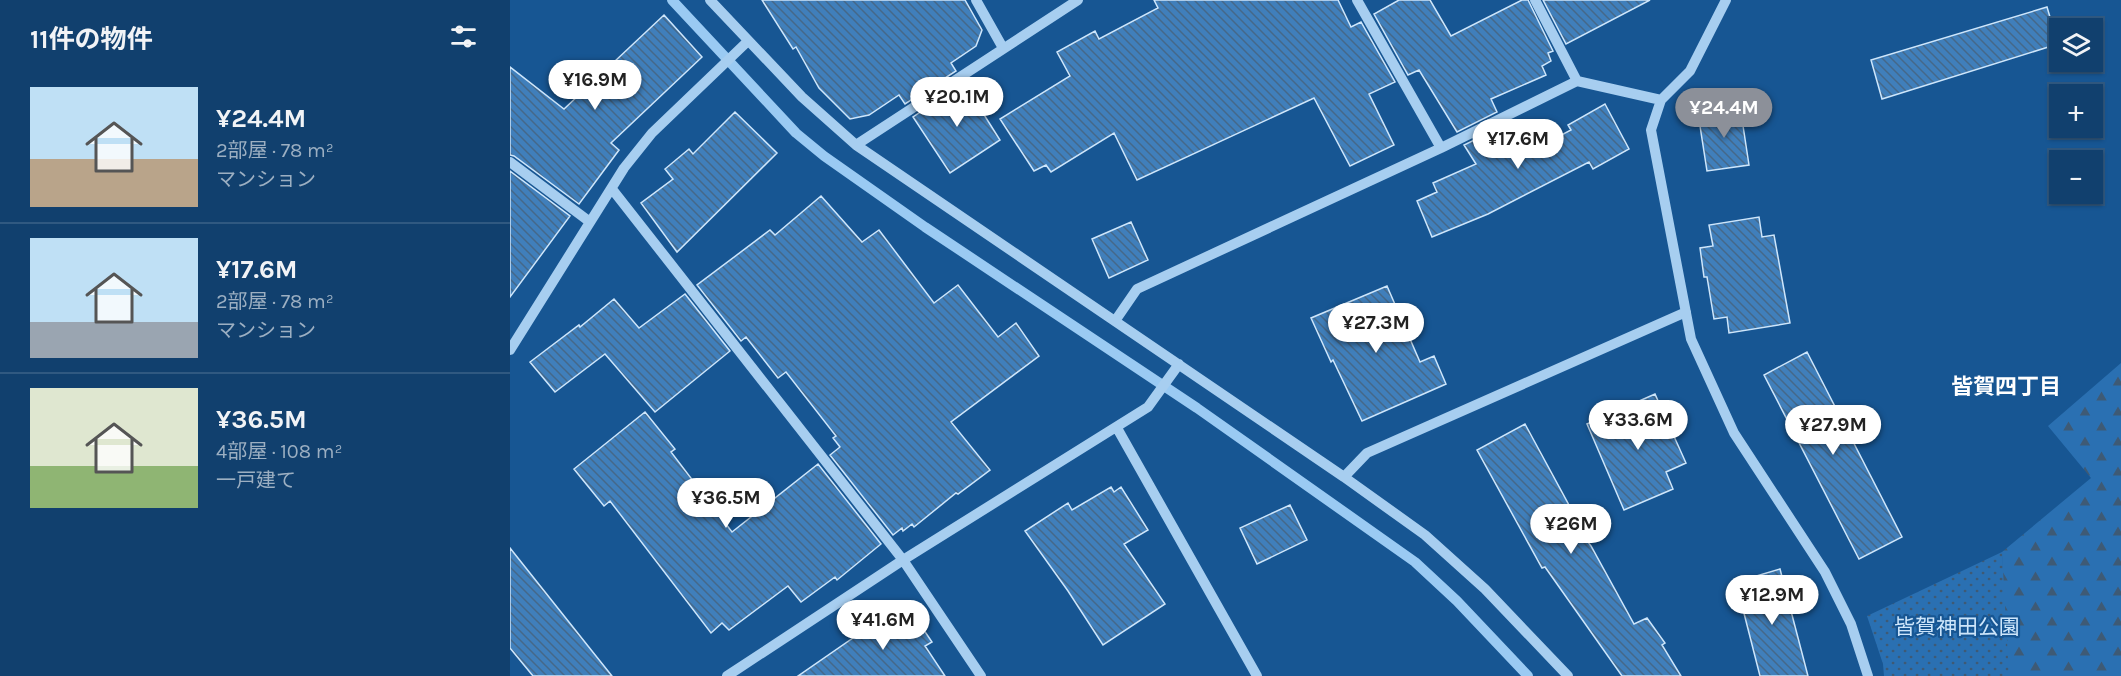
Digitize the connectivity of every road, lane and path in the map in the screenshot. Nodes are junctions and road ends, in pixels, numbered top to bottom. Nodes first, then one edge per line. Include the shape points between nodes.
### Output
1 (710, 0) edge
2 (976, 0) edge
3 (1078, 0) edge
4 (1357, 0) edge
5 (1535, 0) edge
6 (1726, 0) edge
7 (748, 41) junction
8 (1003, 48) junction
9 (1577, 81) junction
10 (1661, 100) junction
11 (856, 145) junction
12 (1441, 148) junction
13 (510, 162) edge
14 (612, 189) junction
15 (591, 222) junction
16 (1686, 312) junction
17 (1115, 321) junction
18 (511, 346) edge
19 (1179, 364) junction
20 (1117, 428) junction
21 (1344, 477) junction
22 (903, 560) junction
23 (726, 676) edge
24 (981, 676) edge
25 (1257, 676) edge
26 (1568, 676) edge
27 (1868, 676) edge

1 - 7 street
2 - 8 street
3 - 8 street
4 - 12 street
5 - 9 street
6 - 10 street via 1690,71
7 - 11 street via 802,98
7 - 14 street via 652,134
8 - 11 street
9 - 10 street
9 - 12 street
10 - 16 street via 1651,130
11 - 17 street
12 - 17 street via 1137,290
13 - 15 street
14 - 15 street
14 - 22 street
15 - 18 street
16 - 21 street via 1367,453
16 - 27 street via 1691,339 1734,433 1825,572 1851,624
17 - 19 street
19 - 20 street via 1148,407
19 - 21 street
20 - 22 street
20 - 25 street
21 - 26 street via 1425,535 1485,589
22 - 23 street
22 - 24 street

